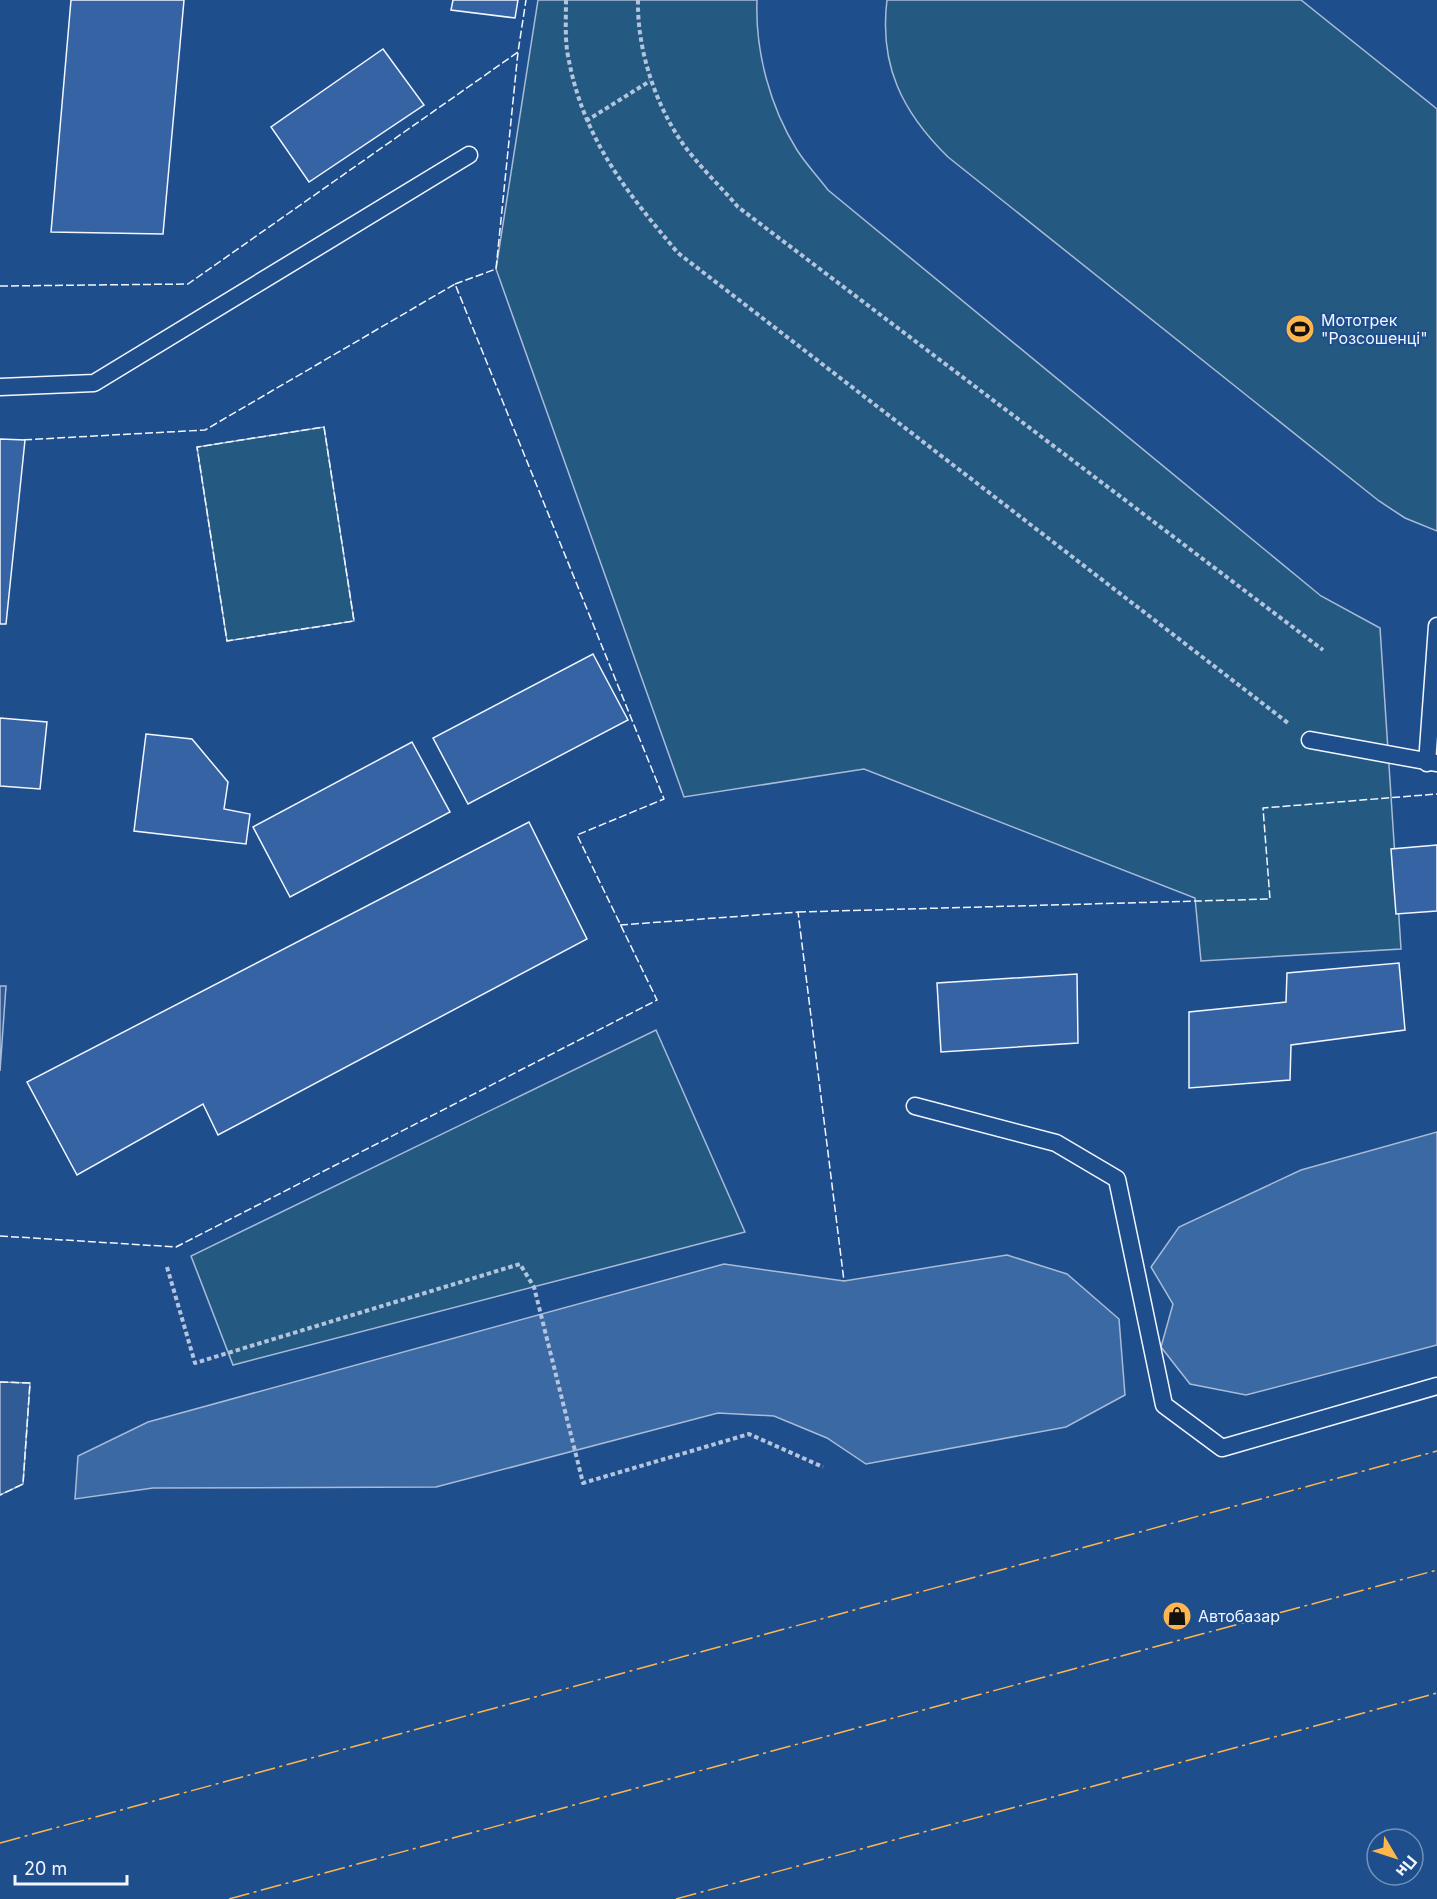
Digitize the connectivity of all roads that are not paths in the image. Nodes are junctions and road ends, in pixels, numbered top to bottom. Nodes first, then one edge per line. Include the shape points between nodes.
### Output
1 (469, 155) dead end
2 (0, 387) edge
3 (1437, 626) edge
4 (1310, 740) road end
5 (1432, 763) edge
6 (915, 1106) dead end
7 (1437, 1386) edge

1 - 2 lane via 94,382
3 - 5 lane
4 - 5 lane
6 - 7 lane via 1056,1143 1117,1179 1164,1405 1222,1448

